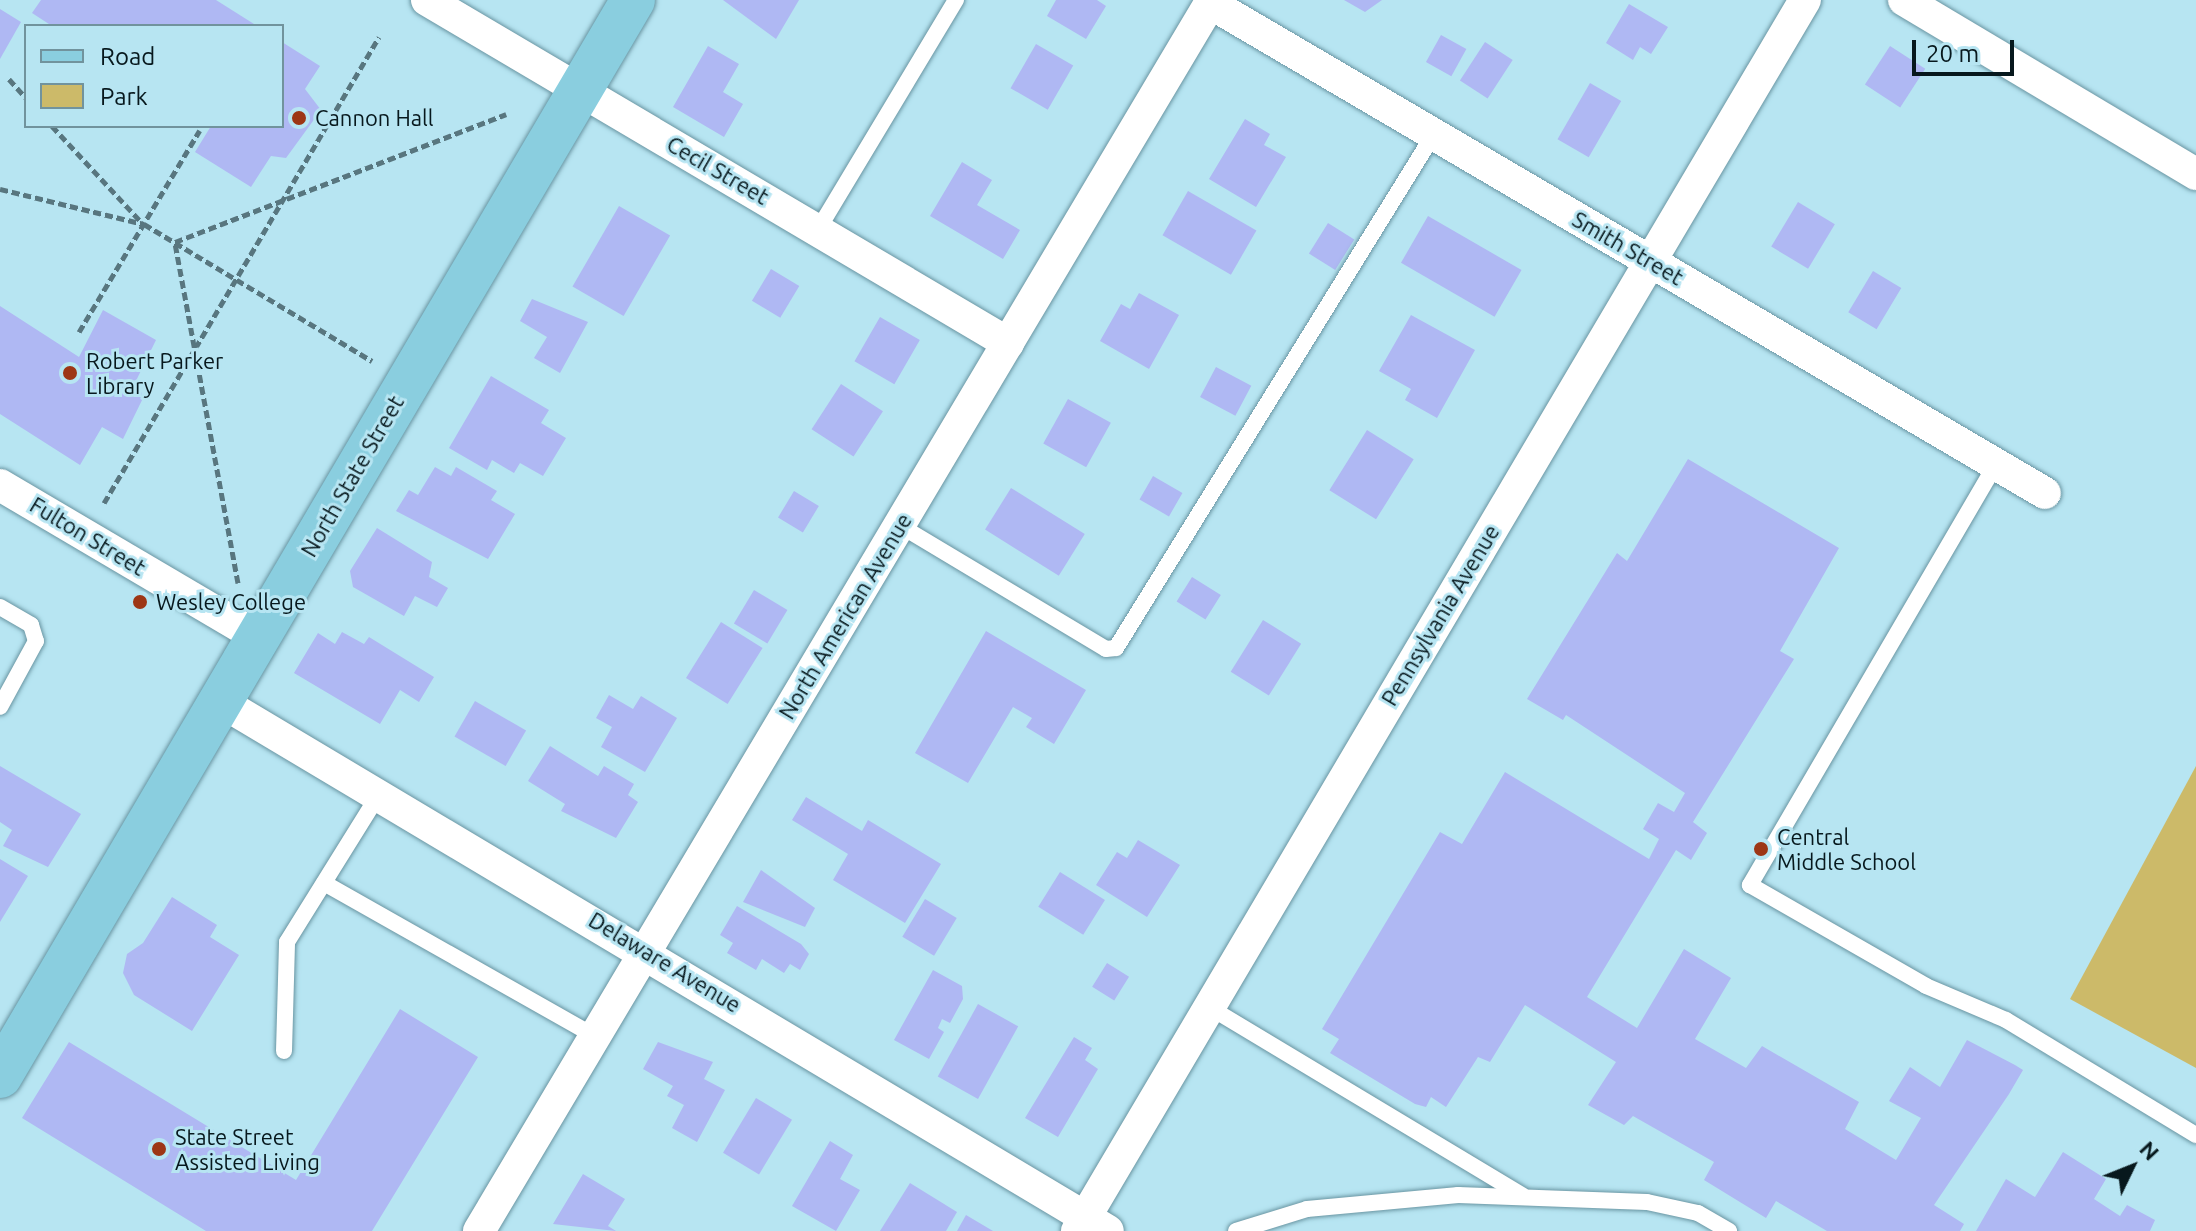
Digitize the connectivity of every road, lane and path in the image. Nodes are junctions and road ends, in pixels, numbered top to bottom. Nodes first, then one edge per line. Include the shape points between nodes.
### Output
1 (427, 0) edge
2 (633, 0) edge
3 (956, 0) edge
4 (1805, 0) edge
5 (1904, 0) edge
6 (1211, 1) edge
7 (379, 37) dead end
8 (9, 79) dead end
9 (578, 91) junction
10 (24, 96) edge
11 (506, 114) dead end
12 (54, 128) edge
13 (200, 130) dead end
14 (1434, 134) junction
15 (2196, 174) edge
16 (0, 189) edge
17 (281, 203) junction
18 (144, 224) junction
19 (819, 228) junction
20 (175, 242) junction
21 (1649, 261) junction
22 (235, 280) junction
23 (79, 332) dead end
24 (1008, 343) junction
25 (194, 349) junction
26 (372, 361) dead end
27 (1996, 464) junction
28 (0, 485) edge
29 (2045, 493) dead end
30 (104, 503) dead end
31 (899, 525) junction
32 (238, 583) dead end
33 (0, 607) edge
34 (258, 637) junction
35 (218, 700) junction
36 (0, 707) edge
37 (379, 794) junction
38 (324, 883) junction
39 (646, 950) junction
40 (1209, 1007) junction
41 (594, 1036) junction
42 (284, 1051) dead end
43 (0, 1076) edge
44 (2196, 1135) edge
45 (1523, 1196) junction
46 (1090, 1226) edge
47 (479, 1231) edge
48 (1236, 1231) edge
49 (1729, 1231) edge

1 - 9 street, Cecil Street
2 - 9 main road, North State Street
3 - 19 lane
4 - 21 street, Pennsylvania Avenue
5 - 15 street
6 - 14 street, Smith Street
6 - 24 street, North American Avenue
7 - 17 path
8 - 10 path
9 - 19 street, Cecil Street
9 - 34 main road, North State Street
11 - 17 path
12 - 18 path
13 - 18 path
14 - 21 street, Smith Street
14 - 31 lane via 1116,648 1106,649
16 - 18 path
17 - 20 path
17 - 22 path
18 - 20 path
18 - 23 path
19 - 24 street, Cecil Street
20 - 22 path
20 - 25 path
21 - 27 street, Smith Street
21 - 40 street, Pennsylvania Avenue
22 - 25 path
22 - 26 path
24 - 31 street, North American Avenue
25 - 30 path
25 - 32 path
27 - 29 street, Smith Street
27 - 44 lane via 1750,885 1926,986 2006,1020
28 - 34 street, Fulton Street
31 - 39 street, North American Avenue
33 - 36 lane via 31,625 36,641
34 - 35 main road, North State Street
35 - 37 street, Delaware Avenue
35 - 43 main road, North State Street
37 - 38 lane
37 - 39 street, Delaware Avenue
38 - 41 lane
38 - 42 lane via 287,942
39 - 41 street, North American Avenue
39 - 46 street, Delaware Avenue
40 - 45 lane
40 - 46 street, Pennsylvania Avenue
41 - 47 street, North American Avenue
45 - 48 lane via 1342,1204
45 - 49 lane via 1674,1205

